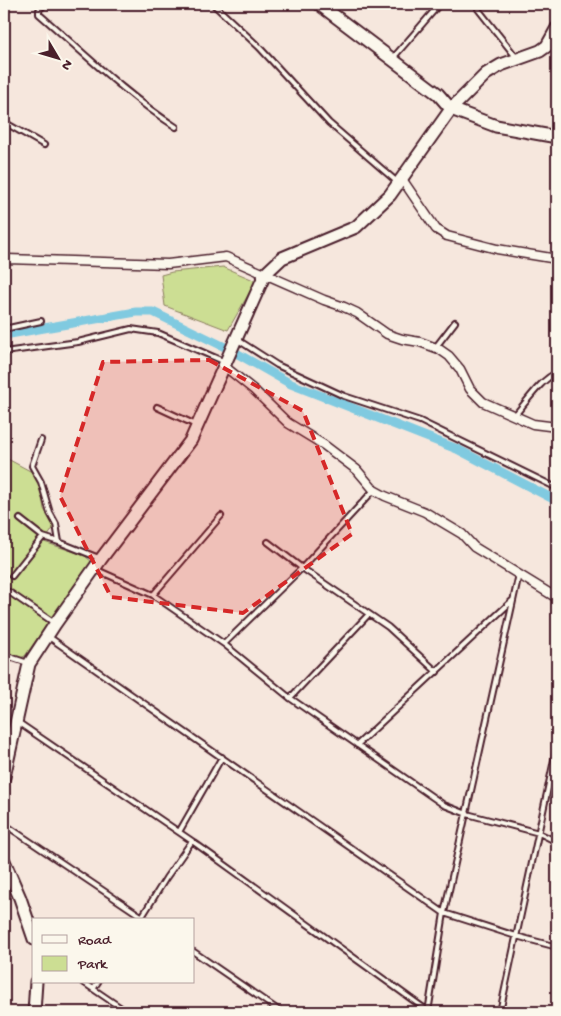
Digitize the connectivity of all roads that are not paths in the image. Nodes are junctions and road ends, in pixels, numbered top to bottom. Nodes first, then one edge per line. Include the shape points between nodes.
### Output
1 (45, 4) edge
2 (213, 4) edge
3 (319, 4) edge
4 (479, 4) edge
5 (438, 5) edge
6 (557, 28) edge
7 (518, 58) junction
8 (392, 59) junction
9 (452, 109) junction
10 (4, 122) edge
11 (176, 127) dead end
12 (557, 137) edge
13 (44, 145) dead end
14 (400, 181) junction
15 (557, 259) edge
16 (4, 260) edge
17 (265, 274) junction
18 (41, 321) dead end
19 (455, 322) dead end
20 (4, 328) edge
21 (236, 339) junction
22 (435, 348) junction
23 (4, 352) edge
24 (225, 364) junction
25 (557, 373) edge
26 (157, 407) dead end
27 (515, 416) junction
28 (198, 426) junction
29 (557, 427) edge
30 (41, 440) dead end
31 (557, 488) edge
32 (374, 490) junction
33 (220, 516) dead end
34 (20, 519) dead end
35 (44, 537) junction
36 (60, 542) junction
37 (268, 542) dead end
38 (98, 564) junction
39 (302, 568) junction
40 (519, 574) junction
41 (12, 576) dead end
42 (9, 592) dead end
43 (153, 595) junction
44 (557, 598) edge
45 (513, 600) junction
46 (369, 614) junction
47 (55, 624) junction
48 (47, 635) junction
49 (224, 644) junction
50 (4, 655) edge
51 (29, 664) junction
52 (437, 672) junction
53 (290, 698) junction
54 (15, 720) junction
55 (357, 745) junction
56 (557, 746) edge
57 (222, 757) junction
58 (4, 777) edge
59 (467, 814) junction
60 (4, 824) edge
61 (179, 832) junction
62 (539, 833) junction
63 (192, 841) junction
64 (557, 842) edge
65 (4, 861) edge
66 (444, 913) junction
67 (141, 918) edge
68 (32, 933) edge
69 (516, 936) junction
70 (557, 947) edge
71 (195, 953) edge
72 (36, 984) edge
73 (86, 984) edge
74 (97, 984) edge
75 (93, 989) junction
76 (34, 1012) edge
77 (127, 1012) edge
78 (281, 1012) edge
79 (428, 1012) edge
80 (500, 1012) edge

1 - 11 lane via 39,14
2 - 14 lane via 259,47 329,123
3 - 8 street
4 - 7 lane via 478,9
5 - 8 lane
6 - 7 street via 547,46
7 - 9 street via 486,74
8 - 9 street via 438,94
9 - 12 street via 496,126
9 - 14 street
10 - 13 lane
14 - 15 street via 436,229 447,236
14 - 17 street via 356,227 282,258
16 - 17 street via 168,264 226,257
17 - 21 street
17 - 22 street via 351,310 387,334
18 - 20 lane
19 - 22 lane
21 - 24 street
21 - 31 lane via 277,365 344,396 420,421
22 - 27 street via 449,356 470,389 483,402
23 - 24 lane via 78,342 132,329 158,333
24 - 28 street
24 - 32 street via 288,423 357,470
25 - 27 lane
26 - 28 lane
27 - 29 street via 533,424
28 - 38 street via 191,440
30 - 36 lane via 32,466 41,482
32 - 39 lane
32 - 40 street via 425,512
33 - 43 lane
34 - 35 lane
35 - 36 lane
35 - 41 lane
36 - 38 lane
37 - 39 lane
38 - 43 lane
38 - 47 street
39 - 46 lane
39 - 49 lane
40 - 44 street
40 - 45 lane
42 - 47 lane
43 - 49 lane
45 - 52 lane
45 - 59 lane
46 - 52 lane
46 - 53 lane
47 - 48 street
48 - 51 street
48 - 57 lane
49 - 53 lane
50 - 51 lane
51 - 54 street
52 - 55 lane
53 - 55 lane
54 - 58 street
54 - 61 lane
55 - 59 lane via 444,805
56 - 62 lane
57 - 61 lane
57 - 66 lane
59 - 62 lane
59 - 66 lane
60 - 67 lane
61 - 63 lane
62 - 64 lane
62 - 69 lane
63 - 67 lane
63 - 79 lane
65 - 68 street
66 - 69 lane
66 - 79 lane
69 - 70 lane
69 - 80 lane
71 - 78 lane
72 - 76 street
73 - 75 lane
74 - 75 lane
75 - 77 lane

